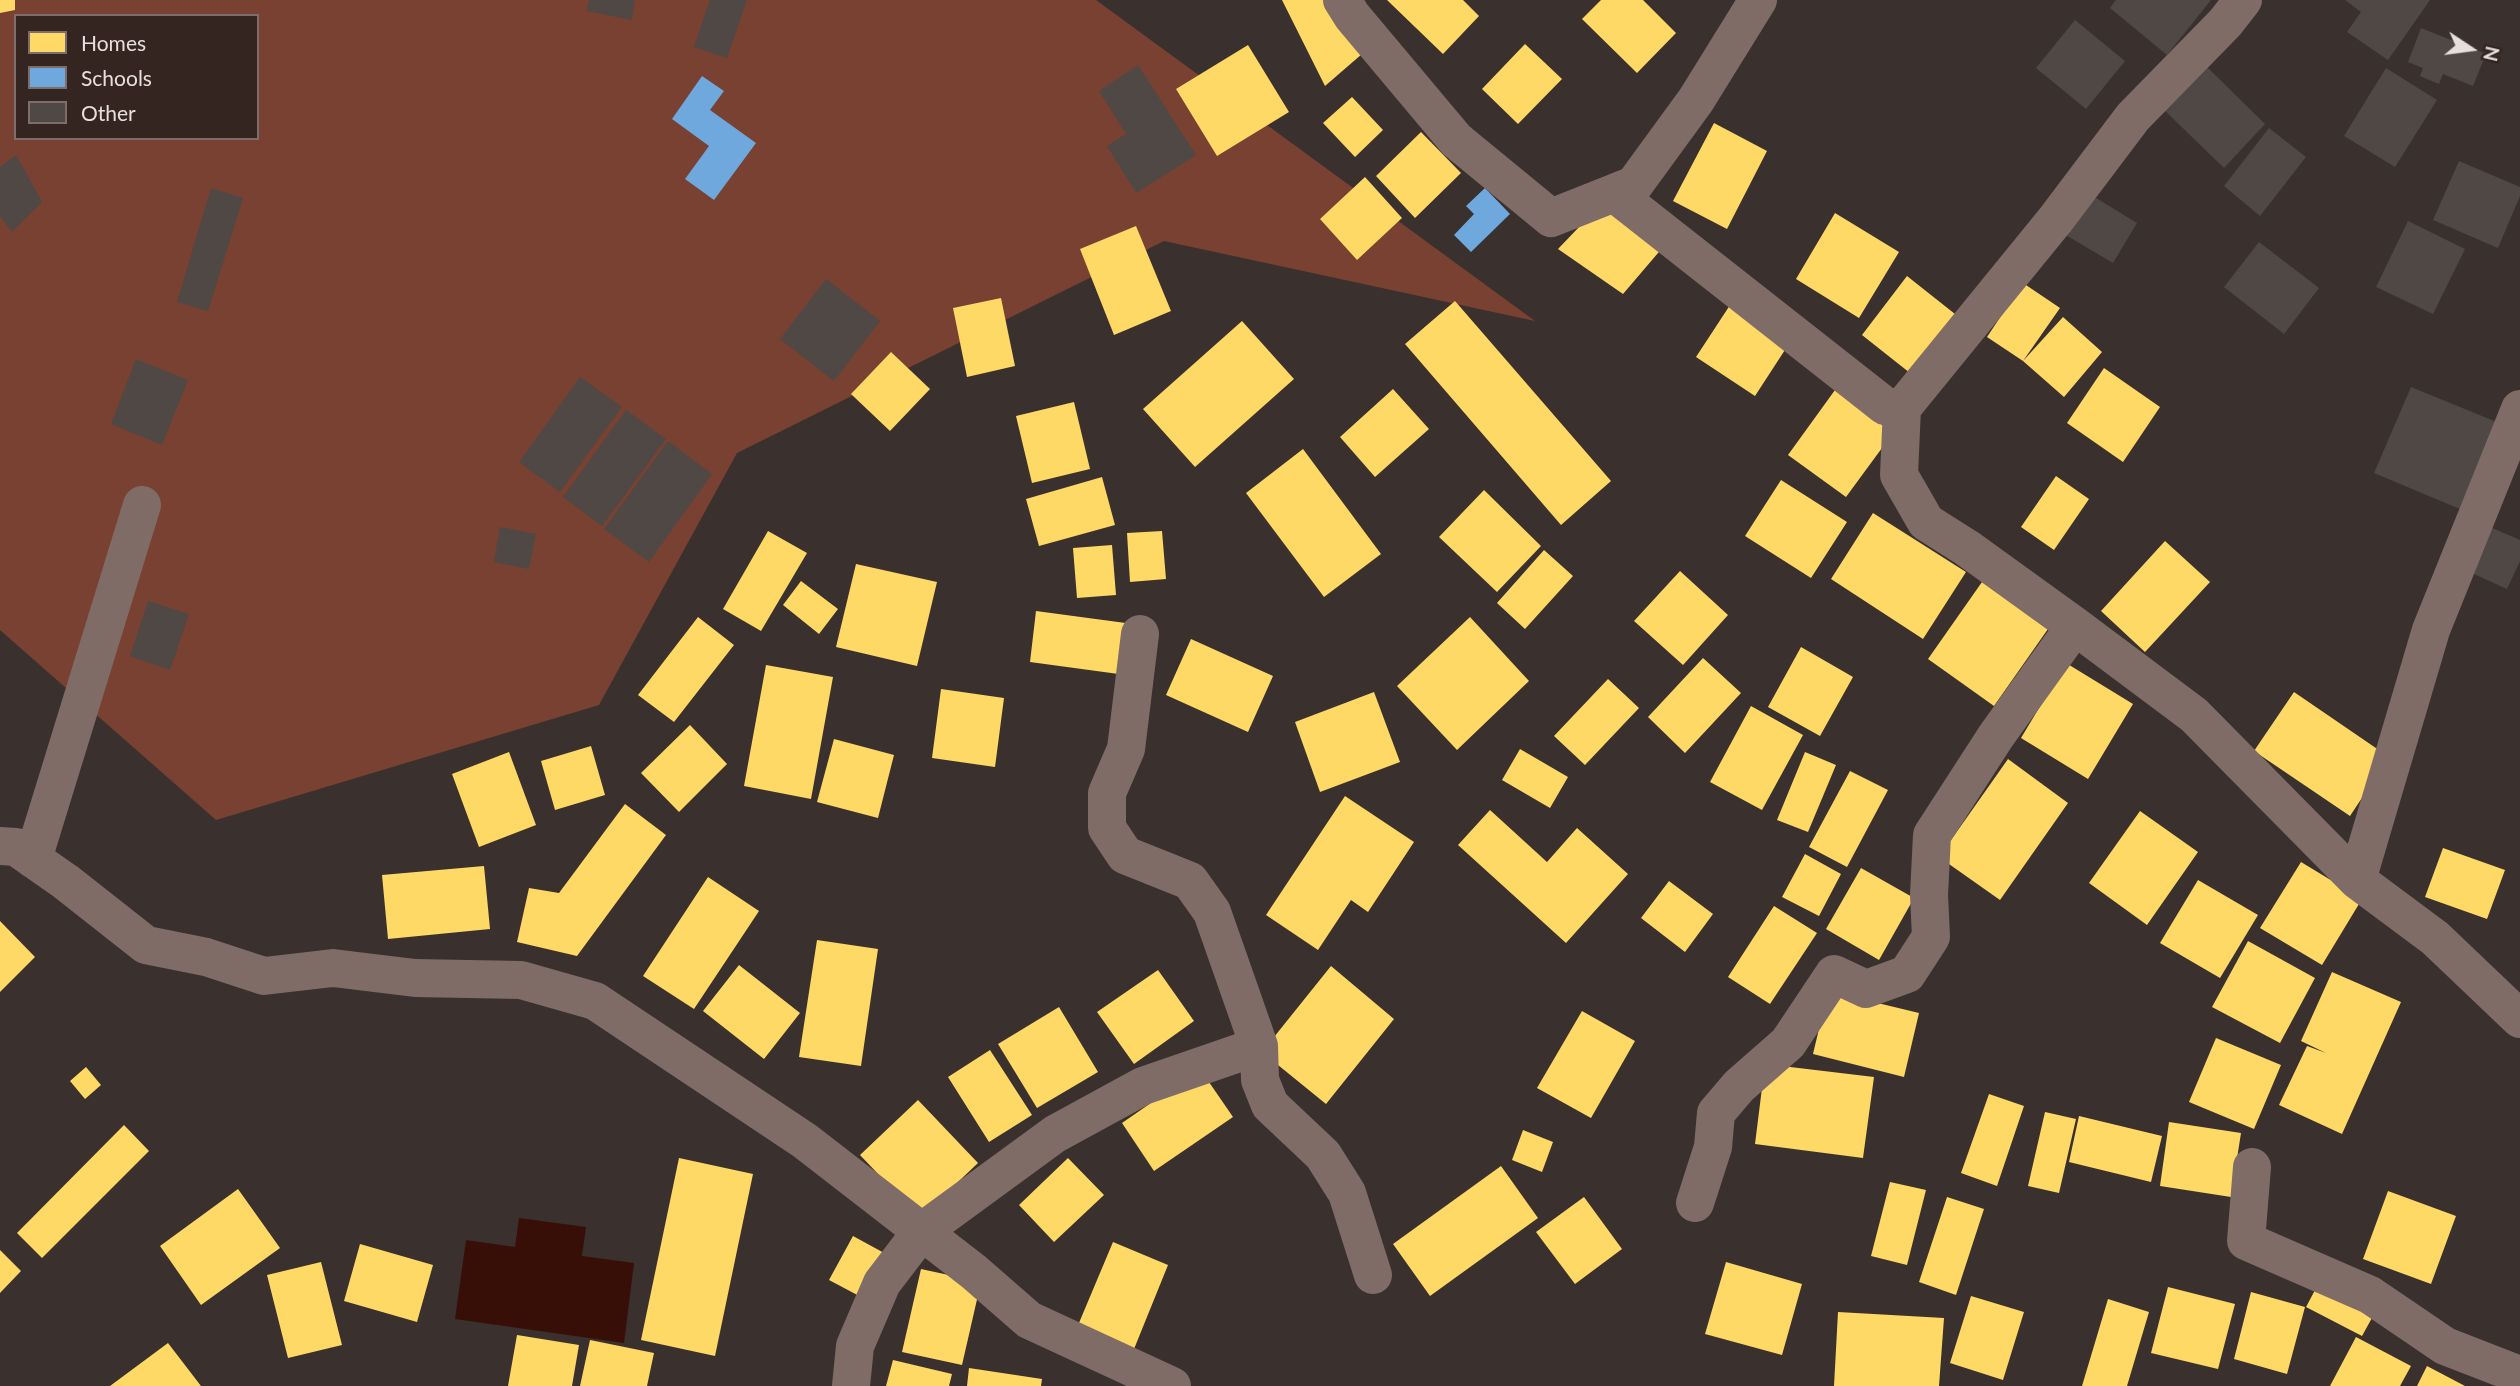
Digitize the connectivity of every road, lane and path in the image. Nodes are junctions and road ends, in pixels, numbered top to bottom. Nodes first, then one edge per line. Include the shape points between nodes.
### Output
1 (1342, 0) edge
2 (1758, 0) edge
3 (2243, 0) edge
4 (1614, 193) junction
5 (1902, 408) junction
6 (2520, 409) edge
7 (142, 505) dead end
8 (2075, 626) junction
9 (1140, 634) dead end
10 (16, 852) edge
11 (2357, 880) junction
12 (2520, 1019) edge
13 (1259, 1046) junction
14 (2252, 1167) dead end
15 (1695, 1203) dead end
16 (921, 1232) junction
17 (1373, 1275) dead end
18 (2520, 1375) edge
19 (851, 1386) edge
20 (1172, 1386) edge

1 - 4 street via 1456,140 1551,218
2 - 4 street via 1696,100 1634,185
3 - 5 street via 2133,117
4 - 5 street via 1885,406
5 - 8 street via 1899,475 1926,522
6 - 11 street via 2431,630
7 - 10 street
8 - 11 street via 2194,715
8 - 15 street via 1932,835 1931,937 1907,975 1866,989 1834,974 1788,1043 1716,1113 1713,1147
9 - 13 street via 1126,749 1107,793 1107,828 1125,855 1190,881 1212,912
10 - 16 street via 66,882 146,945 206,957 264,976 333,968 415,978 521,980 595,1001 805,1141
11 - 12 street via 2435,938
13 - 16 street via 1143,1086 1055,1134
13 - 17 street via 1260,1080 1270,1105 1323,1155 1347,1193
14 - 18 street via 2246,1241 2370,1295 2445,1346
16 - 19 street via 882,1283 855,1346
16 - 20 street via 1030,1320

